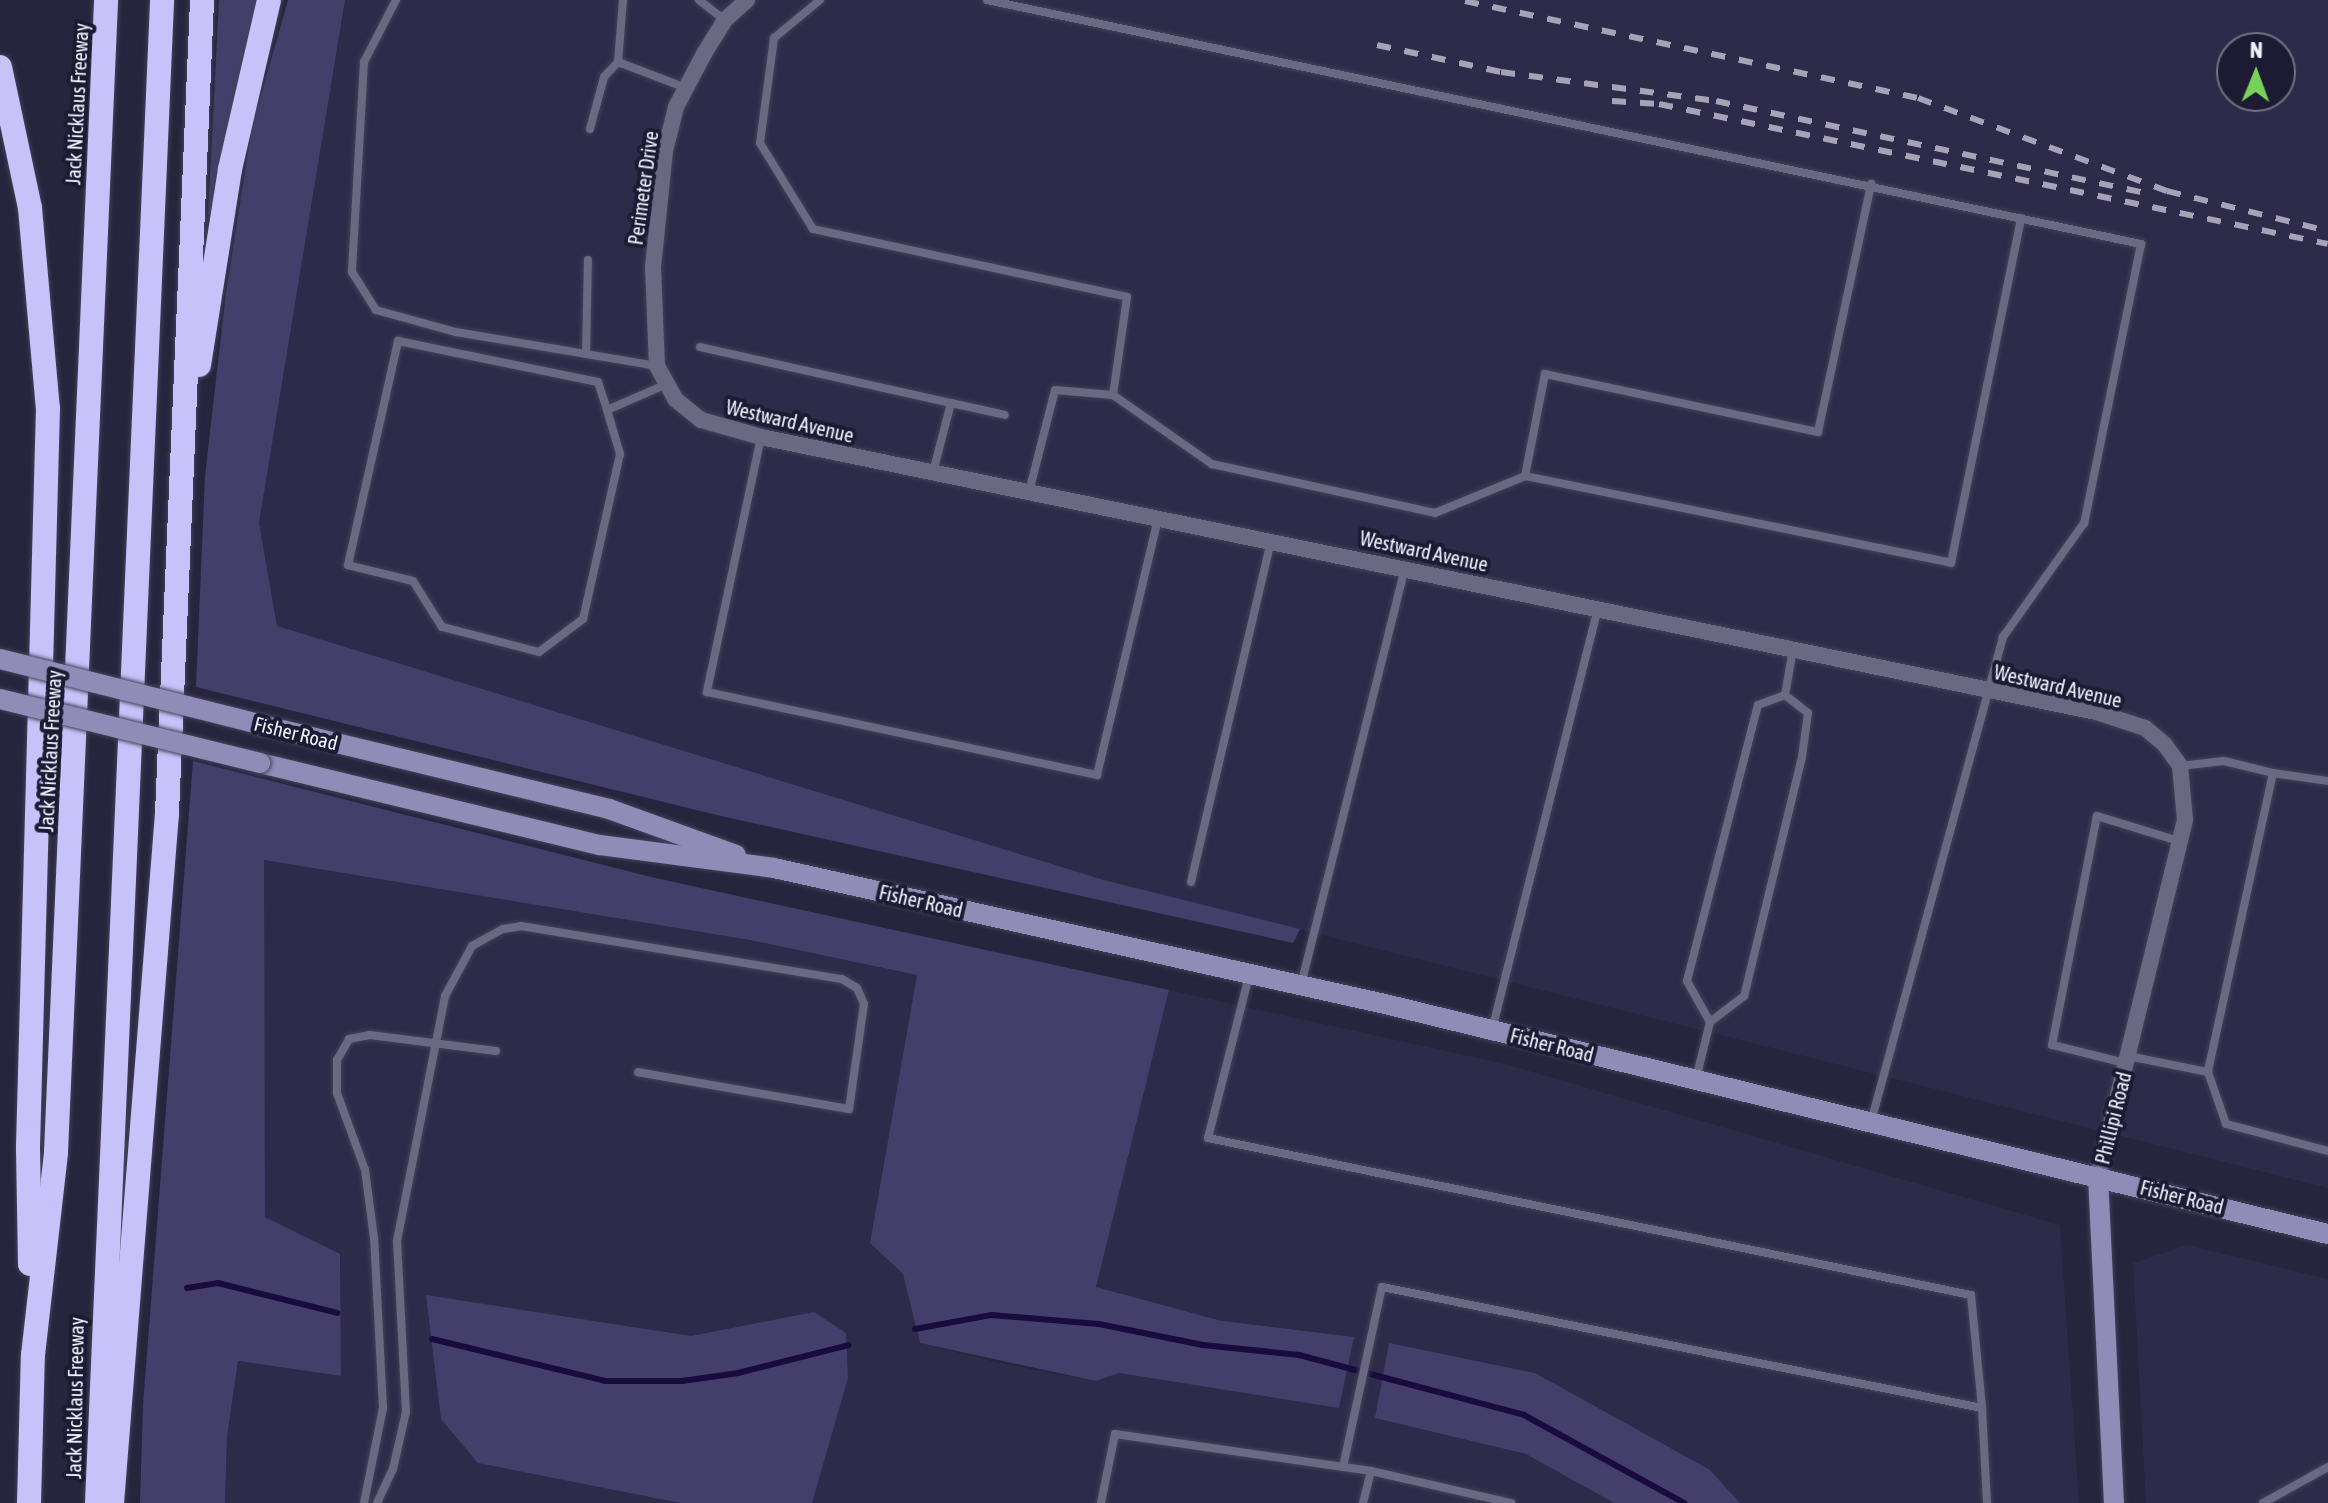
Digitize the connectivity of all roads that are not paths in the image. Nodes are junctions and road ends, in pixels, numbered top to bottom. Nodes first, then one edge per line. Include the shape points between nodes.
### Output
1 (106, 0) edge
2 (162, 0) edge
3 (202, 0) edge
4 (269, 0) edge
5 (396, 0) edge
6 (623, 0) edge
7 (699, 0) edge
8 (747, 0) edge
9 (820, 0) edge
10 (987, 0) edge
11 (725, 20) junction
12 (618, 62) junction
13 (0, 67) edge
14 (686, 88) junction
15 (590, 129) dead end
16 (1871, 184) junction
17 (2021, 218) junction
18 (588, 260) dead end
19 (700, 347) dead end
20 (586, 354) junction
21 (657, 366) junction
22 (671, 392) junction
23 (1113, 395) junction
24 (951, 403) junction
25 (607, 410) junction
26 (1005, 415) dead end
27 (761, 437) junction
28 (933, 472) junction
29 (1525, 476) junction
30 (180, 478) junction
31 (1029, 492) junction
32 (1158, 519) junction
33 (1271, 542) junction
34 (1405, 568) junction
35 (1598, 608) junction
36 (1793, 649) junction
37 (0, 659) edge
38 (1991, 690) junction
39 (1785, 695) junction
40 (0, 699) edge
41 (2180, 766) junction
42 (2273, 773) junction
43 (2328, 781) edge
44 (2180, 841) junction
45 (774, 868) junction
46 (1191, 882) dead end
47 (1249, 974) junction
48 (1301, 986) junction
49 (1710, 1022) junction
50 (1492, 1030) junction
51 (434, 1042) junction
52 (496, 1051) dead end
53 (2127, 1060) junction
54 (638, 1072) dead end
55 (2208, 1072) junction
56 (1696, 1080) junction
57 (1871, 1122) junction
58 (2328, 1151) edge
59 (2098, 1177) junction
60 (2328, 1234) edge
61 (33, 1355) junction
62 (1982, 1408) junction
63 (1343, 1467) junction
64 (2328, 1467) edge
65 (1371, 1471) junction
66 (29, 1503) edge
67 (97, 1503) edge
68 (112, 1503) edge
69 (364, 1503) edge
70 (377, 1503) edge
71 (1101, 1503) edge
72 (1363, 1503) edge
73 (1511, 1503) edge
74 (1987, 1503) edge
75 (2114, 1503) edge
76 (2263, 1503) edge

1 - 61 highway, Jack Nicklaus Freeway via 56,1152
2 - 67 highway, Jack Nicklaus Freeway
3 - 30 highway
4 - 30 highway via 230,169
5 - 20 lane via 364,62 352,272 376,310 456,332
6 - 12 lane
7 - 11 lane
8 - 11 street, Perimeter Drive
9 - 23 lane via 774,38 760,143 813,229 1127,297
10 - 16 lane
11 - 14 street, Perimeter Drive
12 - 14 lane
12 - 15 lane via 604,77
13 - 61 highway via 30,208 48,408 28,1149
14 - 21 street, Perimeter Drive via 665,151 654,252
16 - 17 lane
16 - 29 lane via 1818,432 1545,374
17 - 29 lane via 1951,563
17 - 38 lane via 2141,244 2084,523 2003,637
18 - 20 lane
19 - 24 lane
20 - 21 lane
21 - 22 street, Perimeter Drive
22 - 25 lane
22 - 27 street, Westward Avenue via 701,420
23 - 29 lane via 1212,464 1435,513
23 - 31 lane via 1055,390
24 - 26 lane
24 - 28 lane
25 - 25 lane via 598,382 398,341 348,565 413,581 442,627 539,652 583,619 620,454
27 - 28 street, Westward Avenue
27 - 32 lane via 707,692 1097,775
28 - 31 street, Westward Avenue
30 - 68 highway via 167,813
31 - 32 street, Westward Avenue
32 - 33 street, Westward Avenue
33 - 34 street, Westward Avenue
33 - 46 lane
34 - 35 street, Westward Avenue
34 - 48 lane
35 - 36 street, Westward Avenue
35 - 50 lane
36 - 38 street, Westward Avenue
36 - 39 lane
37 - 45 main road, Fisher Road, bridge via 609,809
38 - 41 street, Westward Avenue via 2145,728
38 - 57 lane
39 - 49 lane via 1758,705 1687,981
39 - 49 lane via 1808,713 1802,757 1744,996
40 - 45 main road, Fisher Road, bridge via 600,845
41 - 42 lane via 2224,761
41 - 44 street, Phillipi Road via 2185,820
42 - 43 lane
42 - 55 lane
44 - 53 street, Phillipi Road
44 - 53 lane via 2097,816 2052,1045
45 - 47 main road, Fisher Road
47 - 48 main road, Fisher Road
47 - 62 lane via 1208,1138 1971,1295
48 - 50 main road, Fisher Road
49 - 56 lane
50 - 56 main road, Fisher Road
51 - 52 lane
51 - 54 lane via 445,996 472,946 503,929 521,926 842,979 857,988 864,1004 849,1109
51 - 69 lane via 370,1035 349,1039 337,1060 337,1093 365,1170 374,1238 383,1408
51 - 70 lane via 397,1241 406,1412 393,1469
53 - 55 lane
53 - 59 street, Phillipi Road
55 - 58 lane via 2226,1124
56 - 57 main road, Fisher Road
57 - 59 main road, Fisher Road
59 - 60 main road, Fisher Road
59 - 75 main road, Phillipi Road
61 - 66 highway, Jack Nicklaus Freeway
62 - 63 lane via 1382,1287
62 - 74 lane
63 - 65 lane
63 - 71 lane via 1115,1434
64 - 76 lane
65 - 72 lane
65 - 73 lane

